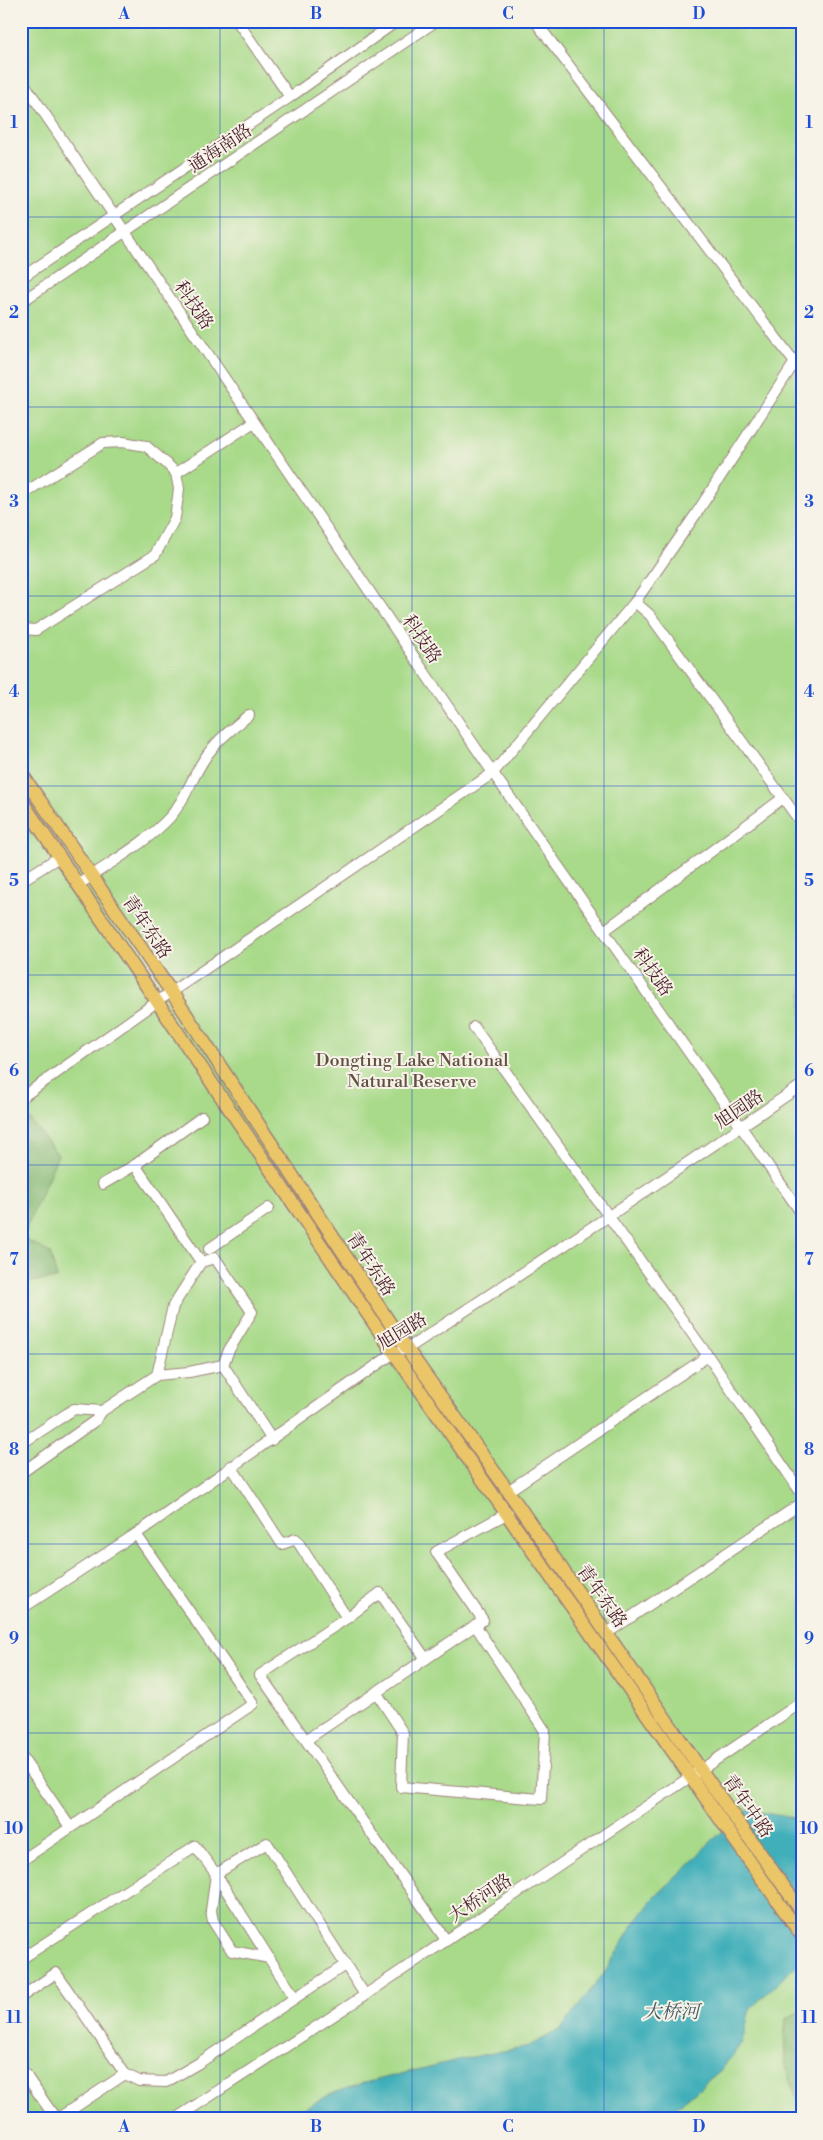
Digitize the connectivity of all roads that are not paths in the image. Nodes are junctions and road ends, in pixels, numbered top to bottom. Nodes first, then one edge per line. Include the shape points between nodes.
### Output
1 (237, 21) edge
2 (398, 21) edge
3 (436, 21) edge
4 (535, 21) edge
5 (21, 80) edge
6 (290, 97) junction
7 (114, 216) junction
8 (125, 231) junction
9 (21, 278) edge
10 (21, 302) edge
11 (798, 360) edge
12 (802, 372) edge
13 (254, 422) junction
14 (176, 473) junction
15 (21, 495) edge
16 (635, 602) junction
17 (21, 629) edge
18 (249, 715) dead end
19 (21, 773) edge
20 (493, 773) junction
21 (783, 798) junction
22 (21, 800) edge
23 (802, 824) edge
24 (59, 857) junction
25 (91, 876) junction
26 (21, 881) edge
27 (78, 885) junction
28 (604, 931) junction
29 (172, 993) junction
30 (158, 1002) junction
31 (474, 1027) dead end
32 (802, 1086) edge
33 (21, 1098) edge
34 (202, 1117) dead end
35 (741, 1127) junction
36 (135, 1164) junction
37 (104, 1184) dead end
38 (269, 1208) dead end
39 (802, 1214) edge
40 (609, 1216) junction
41 (212, 1254) junction
42 (200, 1259) junction
43 (406, 1349) junction
44 (394, 1353) junction
45 (708, 1356) junction
46 (223, 1365) junction
47 (157, 1375) junction
48 (102, 1411) junction
49 (272, 1440) junction
50 (21, 1444) edge
51 (231, 1466) junction
52 (21, 1473) edge
53 (508, 1491) junction
54 (802, 1494) edge
55 (802, 1503) edge
56 (508, 1513) junction
57 (136, 1534) junction
58 (21, 1609) edge
59 (347, 1618) junction
60 (475, 1625) junction
61 (606, 1633) junction
62 (426, 1659) junction
63 (376, 1692) junction
64 (802, 1702) edge
65 (306, 1740) junction
66 (21, 1756) edge
67 (704, 1774) junction
68 (689, 1776) junction
69 (70, 1827) junction
70 (21, 1861) edge
71 (216, 1874) junction
72 (802, 1912) edge
73 (802, 1936) edge
74 (446, 1940) junction
75 (269, 1958) junction
76 (21, 1959) edge
77 (345, 1964) junction
78 (365, 1995) junction
79 (21, 1997) edge
80 (295, 1998) junction
81 (125, 2074) junction
82 (23, 2075) edge
83 (57, 2119) edge
84 (174, 2119) edge

1 - 6 street
2 - 6 street, 通海南路
3 - 8 street, 通海南路
4 - 11 street
5 - 7 street, 科技路
6 - 7 street, 通海南路
7 - 8 street, 科技路
7 - 9 street, 通海南路
8 - 10 street, 通海南路
8 - 13 street, 科技路
11 - 12 street
11 - 16 street
13 - 14 street
13 - 20 street, 科技路
14 - 15 street via 146,446 103,443
14 - 17 street via 179,490 175,518 154,554 36,630
16 - 20 street
16 - 21 street via 650,615
18 - 25 street via 225,734 205,758 171,816
19 - 25 main road, 青年东路
20 - 28 street, 科技路
20 - 29 street
21 - 23 street
21 - 28 street
22 - 24 main road, 青年东路
24 - 26 street
24 - 27 main road, 青年东路
25 - 27 street
25 - 29 main road, 青年东路
27 - 30 main road, 青年东路
28 - 35 street, 科技路
29 - 30 street
29 - 43 main road, 青年东路
30 - 33 street
30 - 44 main road, 青年东路
31 - 40 street
32 - 35 street, 旭园路
34 - 36 street
35 - 39 street, 科技路
35 - 40 street, 旭园路
36 - 37 street
36 - 42 street
38 - 41 street
40 - 43 street, 旭园路
40 - 45 street
41 - 42 street
41 - 46 street via 252,1312
42 - 47 street via 173,1306
43 - 44 street, 旭园路
43 - 53 main road, 青年东路
44 - 49 street, 旭园路
44 - 56 main road, 青年东路
45 - 53 street
45 - 54 street
46 - 47 street
46 - 49 street
47 - 48 street
48 - 50 street via 74,1409
48 - 52 street via 96,1420
49 - 51 street, 旭园路
51 - 57 street, 旭园路
51 - 59 street via 282,1544 296,1539
53 - 61 main road, 青年东路
55 - 61 street
56 - 60 street via 436,1552 483,1620
56 - 68 main road, 青年东路
57 - 58 street, 旭园路
57 - 69 street via 253,1704
59 - 62 street via 380,1593
59 - 65 street via 260,1675
60 - 62 street
60 - 63 street via 546,1731 541,1799 401,1787 403,1733
61 - 67 main road, 青年东路
62 - 63 street
63 - 65 street
64 - 67 street, 大桥河路
65 - 74 street
66 - 69 street
67 - 68 street, 大桥河路
67 - 72 main road, 青年中路
68 - 73 main road, 青年东路
68 - 74 street, 大桥河路
69 - 70 street
71 - 75 street
71 - 75 street via 211,1911 213,1921 232,1951
71 - 76 street via 195,1846
71 - 77 street via 267,1844
74 - 78 street, 大桥河路
75 - 80 street
77 - 78 street
77 - 80 street
78 - 84 street, 大桥河路
79 - 81 street via 56,1973
80 - 81 street via 166,2082 139,2081
81 - 83 street
82 - 83 street

